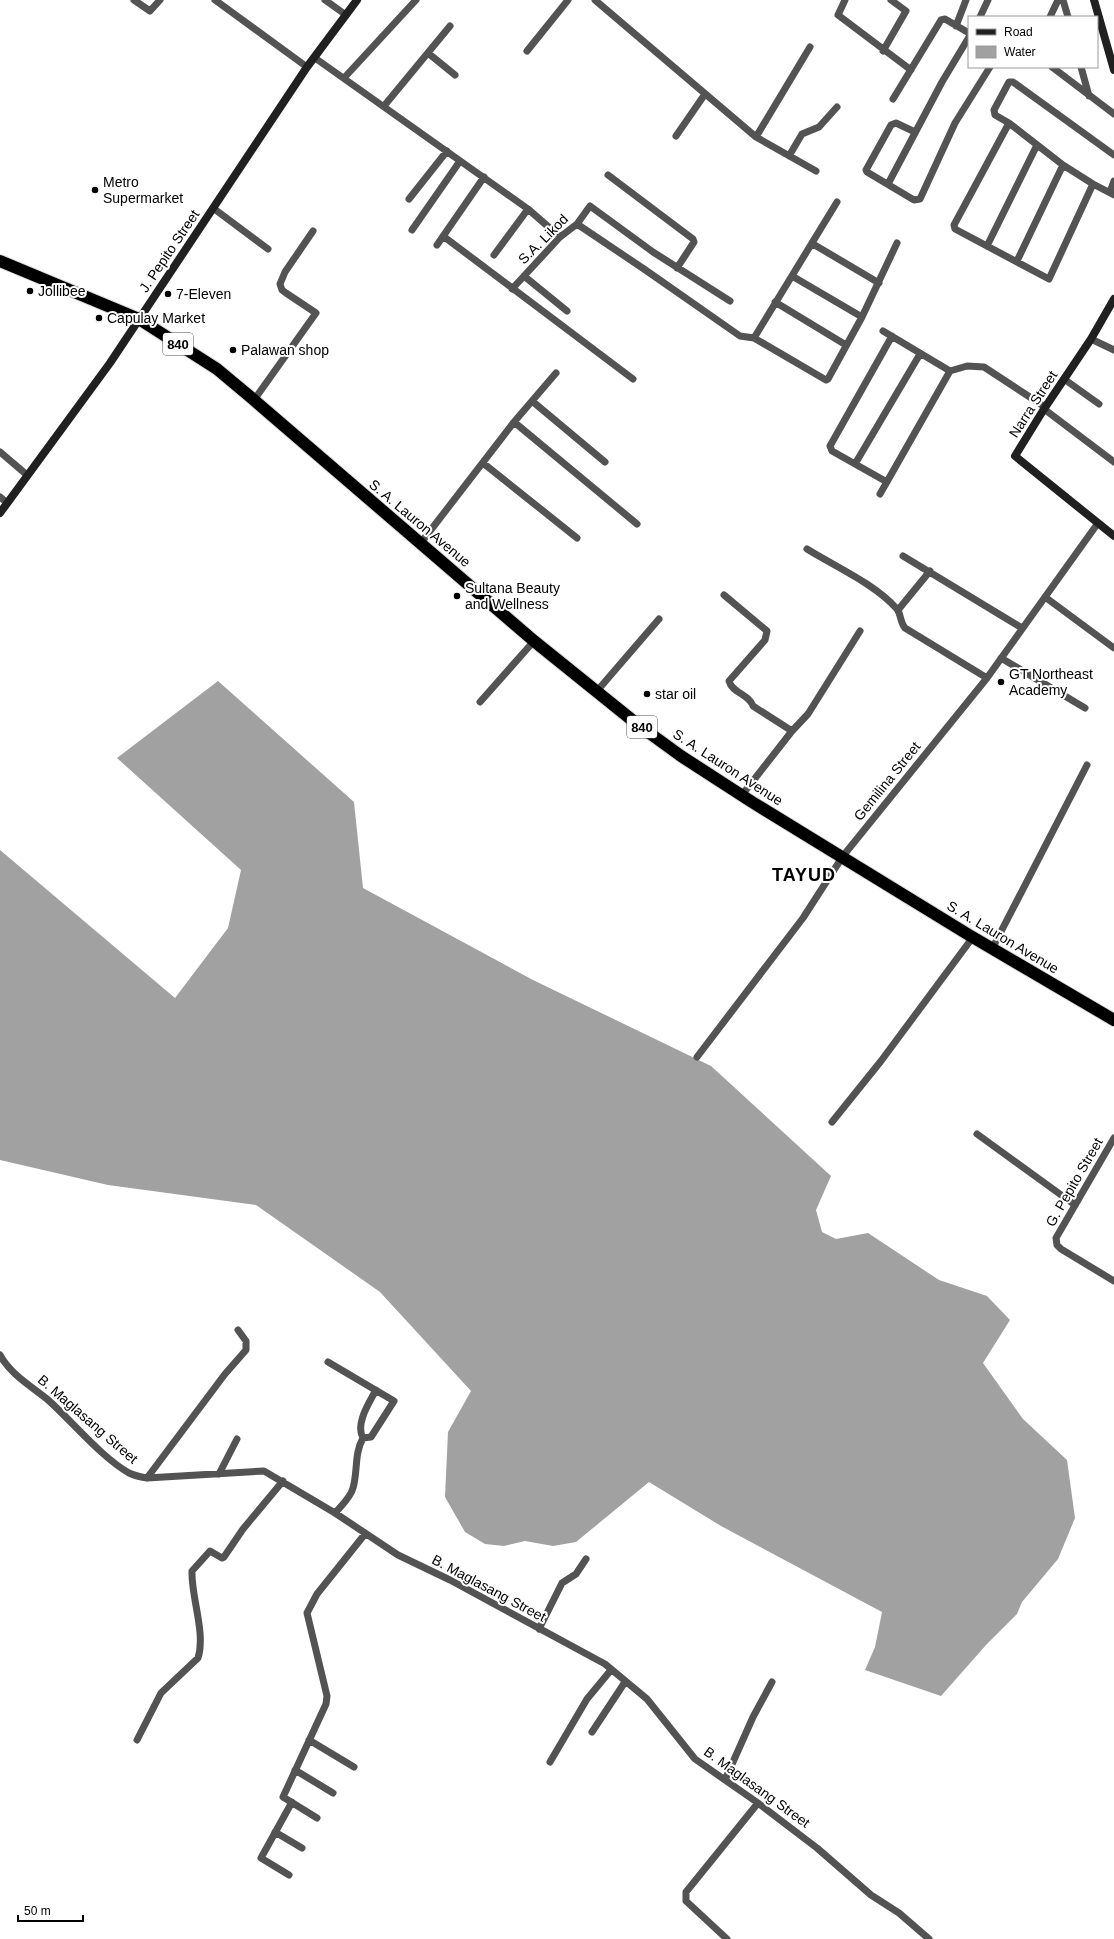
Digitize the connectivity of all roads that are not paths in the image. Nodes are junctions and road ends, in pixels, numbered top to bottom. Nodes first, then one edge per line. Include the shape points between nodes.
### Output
1 (134, 0) edge
2 (160, 0) edge
3 (215, 0) edge
4 (325, 0) edge
5 (356, 0) edge
6 (416, 0) edge
7 (568, 0) edge
8 (595, 0) edge
9 (845, 0) edge
10 (891, 0) edge
11 (966, 0) edge
12 (988, 0) edge
13 (1058, 0) edge
14 (1063, 0) edge
15 (1094, 0) edge
16 (346, 15) junction
17 (980, 16) edge
18 (1050, 16) edge
19 (1068, 16) edge
20 (450, 26) dead end
21 (956, 26) junction
22 (968, 32) edge
23 (968, 39) edge
24 (810, 47) dead end
25 (527, 51) dead end
26 (883, 51) junction
27 (428, 53) junction
28 (315, 58) junction
29 (307, 67) junction
30 (989, 68) edge
31 (1053, 68) edge
32 (1081, 68) edge
33 (910, 70) junction
34 (1114, 70) edge
35 (456, 75) dead end
36 (344, 78) junction
37 (706, 94) junction
38 (1089, 96) junction
39 (893, 99) dead end
40 (384, 106) junction
41 (837, 107) dead end
42 (1114, 114) edge
43 (1009, 123) junction
44 (915, 132) junction
45 (676, 136) dead end
46 (756, 137) junction
47 (1037, 145) junction
48 (447, 151) junction
49 (1114, 155) edge
50 (789, 156) junction
51 (460, 161) junction
52 (1063, 165) junction
53 (816, 171) dead end
54 (608, 175) dead end
55 (484, 177) junction
56 (1114, 181) edge
57 (888, 184) junction
58 (1093, 184) junction
59 (1112, 193) edge
60 (409, 199) dead end
61 (837, 202) dead end
62 (213, 208) junction
63 (528, 209) junction
64 (577, 224) junction
65 (412, 230) dead end
66 (313, 231) dead end
67 (443, 236) junction
68 (560, 237) junction
69 (897, 243) dead end
70 (813, 244) junction
71 (437, 245) dead end
72 (987, 246) junction
73 (268, 249) dead end
74 (494, 255) dead end
75 (0, 261) edge
76 (1017, 261) junction
77 (677, 268) junction
78 (524, 276) junction
79 (792, 276) junction
80 (879, 283) junction
81 (512, 289) junction
82 (1114, 299) edge
83 (730, 301) dead end
84 (775, 302) junction
85 (1111, 309) edge
86 (567, 311) dead end
87 (862, 317) junction
88 (139, 319) junction
89 (883, 331) dead end
90 (892, 336) junction
91 (754, 338) junction
92 (1091, 339) junction
93 (846, 345) junction
94 (1114, 350) edge
95 (920, 354) junction
96 (950, 371) junction
97 (556, 373) dead end
98 (633, 379) dead end
99 (1064, 379) junction
100 (254, 400) junction
101 (532, 401) junction
102 (1099, 404) dead end
103 (1044, 408) junction
104 (514, 422) junction
105 (0, 452) edge
106 (605, 462) dead end
107 (1114, 462) edge
108 (483, 463) junction
109 (855, 464) junction
110 (28, 476) junction
111 (887, 482) junction
112 (880, 494) dead end
113 (0, 497) edge
114 (7, 503) junction
115 (0, 514) edge
116 (1098, 523) junction
117 (637, 524) dead end
118 (1114, 536) edge
119 (577, 538) dead end
120 (420, 544) junction
121 (807, 549) dead end
122 (903, 556) dead end
123 (930, 571) junction
124 (724, 595) dead end
125 (1045, 596) junction
126 (898, 610) junction
127 (659, 619) dead end
128 (1022, 628) junction
129 (860, 631) dead end
130 (534, 640) junction
131 (1114, 648) edge
132 (1001, 658) junction
133 (987, 678) junction
134 (596, 691) junction
135 (480, 702) dead end
136 (1085, 708) dead end
137 (792, 731) junction
138 (1087, 765) dead end
139 (742, 795) junction
140 (843, 856) junction
141 (973, 937) junction
142 (992, 949) junction
143 (1114, 1020) edge
144 (697, 1057) dead end
145 (832, 1122) dead end
146 (977, 1134) dead end
147 (1114, 1138) edge
148 (1076, 1205) junction
149 (1114, 1281) edge
150 (238, 1330) dead end
151 (0, 1355) edge
152 (328, 1362) dead end
153 (376, 1390) junction
154 (363, 1438) junction
155 (237, 1439) dead end
156 (219, 1474) junction
157 (147, 1478) junction
158 (283, 1482) junction
159 (335, 1513) junction
160 (365, 1534) junction
161 (586, 1559) dead end
162 (539, 1629) junction
163 (611, 1670) junction
164 (625, 1682) junction
165 (772, 1682) dead end
166 (592, 1732) dead end
167 (137, 1740) dead end
168 (309, 1740) junction
169 (550, 1762) dead end
170 (354, 1767) dead end
171 (295, 1770) junction
172 (725, 1780) junction
173 (333, 1793) dead end
174 (292, 1802) junction
175 (758, 1803) junction
176 (317, 1818) dead end
177 (275, 1832) junction
178 (302, 1848) dead end
179 (289, 1875) dead end
180 (727, 1939) edge
181 (929, 1939) edge

1 - 2 street via 150,11
3 - 29 street
4 - 16 street
5 - 16 street, J. Pepito Street
6 - 36 street
7 - 25 street
8 - 37 street
9 - 26 street via 838,15
10 - 26 street via 906,11
11 - 21 street
12 - 17 street
13 - 18 street
14 - 19 street
15 - 34 street
16 - 28 street, J. Pepito Street
20 - 27 street
21 - 22 street
21 - 33 street via 945,19 941,20
23 - 44 street
24 - 46 street
26 - 33 street
27 - 35 street
27 - 40 street
28 - 29 street, J. Pepito Street
28 - 36 street
29 - 62 street, J. Pepito Street
30 - 57 street via 955,124 920,199 914,200
31 - 38 street
32 - 38 street
33 - 39 street
36 - 40 street
37 - 45 street
37 - 46 street
38 - 42 street
40 - 48 street
41 - 50 street via 819,127 802,134
43 - 47 street
43 - 49 street via 994,112 1011,82
43 - 72 street via 954,225 955,229
44 - 57 street
44 - 57 street via 896,123 891,125 866,170
46 - 50 street
47 - 52 street
47 - 72 street
48 - 51 street
48 - 60 street
50 - 53 street
51 - 55 street
51 - 65 street
52 - 58 street
52 - 76 street
54 - 77 street via 693,239 694,242
55 - 63 street
55 - 67 street
56 - 59 street
58 - 59 street
58 - 76 street via 1050,278 1046,279
61 - 70 street
62 - 73 street
62 - 88 street, J. Pepito Street
63 - 68 street
63 - 74 street
64 - 68 street, S.A. Likod
64 - 77 street, S.A. Likod via 590,206
64 - 91 street via 740,336
66 - 100 street via 285,272 280,284 282,290 316,313
67 - 71 street
67 - 81 street
68 - 78 street, S.A. Likod
69 - 80 street
70 - 79 street
70 - 80 street
72 - 76 street
75 - 88 highway, S. A. Lauron Avenue / 840
77 - 83 street
78 - 81 street, S.A. Likod
78 - 86 street
79 - 84 street
79 - 87 street
80 - 87 street
81 - 98 street
82 - 85 street, Narra Street
84 - 91 street
84 - 93 street
85 - 92 street, Narra Street
87 - 93 street
88 - 100 highway, S. A. Lauron Avenue / 840 via 217,369
88 - 110 street, J. Pepito Street
89 - 90 street
90 - 95 street
90 - 109 street via 830,444 832,451
91 - 93 street via 826,380
92 - 94 street
92 - 99 street, Narra Street
95 - 96 street
95 - 109 street
96 - 103 street via 967,366 984,367
96 - 111 street
97 - 101 street
99 - 102 street
99 - 103 street, Narra Street
100 - 120 highway, S. A. Lauron Avenue / 840
101 - 104 street
101 - 106 street
103 - 107 street
103 - 116 street, Narra Street via 1015,456
104 - 108 street
104 - 117 street
105 - 110 street
108 - 119 street
108 - 120 street
109 - 111 street
110 - 114 street, J. Pepito Street
111 - 112 street
113 - 114 street
114 - 115 street, J. Pepito Street
116 - 118 street, Narra Street
116 - 125 street, Gemilina Street
120 - 130 highway, S. A. Lauron Avenue / 840
121 - 126 street via 883,595
122 - 123 street
123 - 126 street
123 - 128 street
124 - 137 street via 766,631 767,635 729,684 753,706
125 - 128 street, Gemilina Street
125 - 131 street
126 - 133 street via 905,628
127 - 134 street
128 - 132 street, Gemilina Street
129 - 137 street via 808,714
130 - 134 highway, S. A. Lauron Avenue / 840
130 - 135 street
132 - 133 street, Gemilina Street
132 - 136 street
133 - 140 street, Gemilina Street
134 - 139 highway, S. A. Lauron Avenue / 840 via 681,756
137 - 139 street
138 - 142 street
139 - 140 highway, S. A. Lauron Avenue / 840
140 - 141 highway, S. A. Lauron Avenue / 840
140 - 144 street, Gemilina Street via 803,918
141 - 142 highway, S. A. Lauron Avenue / 840
141 - 145 street
142 - 143 highway, S. A. Lauron Avenue / 840
146 - 148 street
147 - 148 street, G. Pepito Street
148 - 149 street, G. Pepito Street via 1062,1225 1056,1238 1057,1245
150 - 157 street via 246,1341 246,1350
151 - 157 street, B. Maglasang Street via 24,1382 107,1456 129,1473
152 - 153 street
153 - 154 street via 363,1415 360,1430
153 - 154 street via 394,1401 371,1437
154 - 159 street via 357,1450 353,1489
155 - 156 street
156 - 157 street, B. Maglasang Street
156 - 158 street, B. Maglasang Street via 264,1471
158 - 159 street, B. Maglasang Street
158 - 167 street via 243,1529 224,1557 210,1551 192,1571 197,1610 198,1658 162,1693
159 - 160 street, B. Maglasang Street
160 - 162 street, B. Maglasang Street via 398,1555 450,1580
160 - 168 street via 317,1594 307,1613 327,1696 326,1704
161 - 162 street via 576,1574 562,1583
162 - 163 street, B. Maglasang Street
163 - 164 street, B. Maglasang Street
163 - 169 street via 587,1699
164 - 166 street
164 - 172 street, B. Maglasang Street via 651,1705 695,1759
165 - 172 street via 752,1717
168 - 170 street
168 - 171 street
171 - 173 street
171 - 174 street via 283,1796
172 - 175 street, B. Maglasang Street
174 - 176 street
174 - 177 street
175 - 180 street via 686,1892 686,1901
175 - 181 street, B. Maglasang Street
177 - 178 street
177 - 179 street via 261,1858

